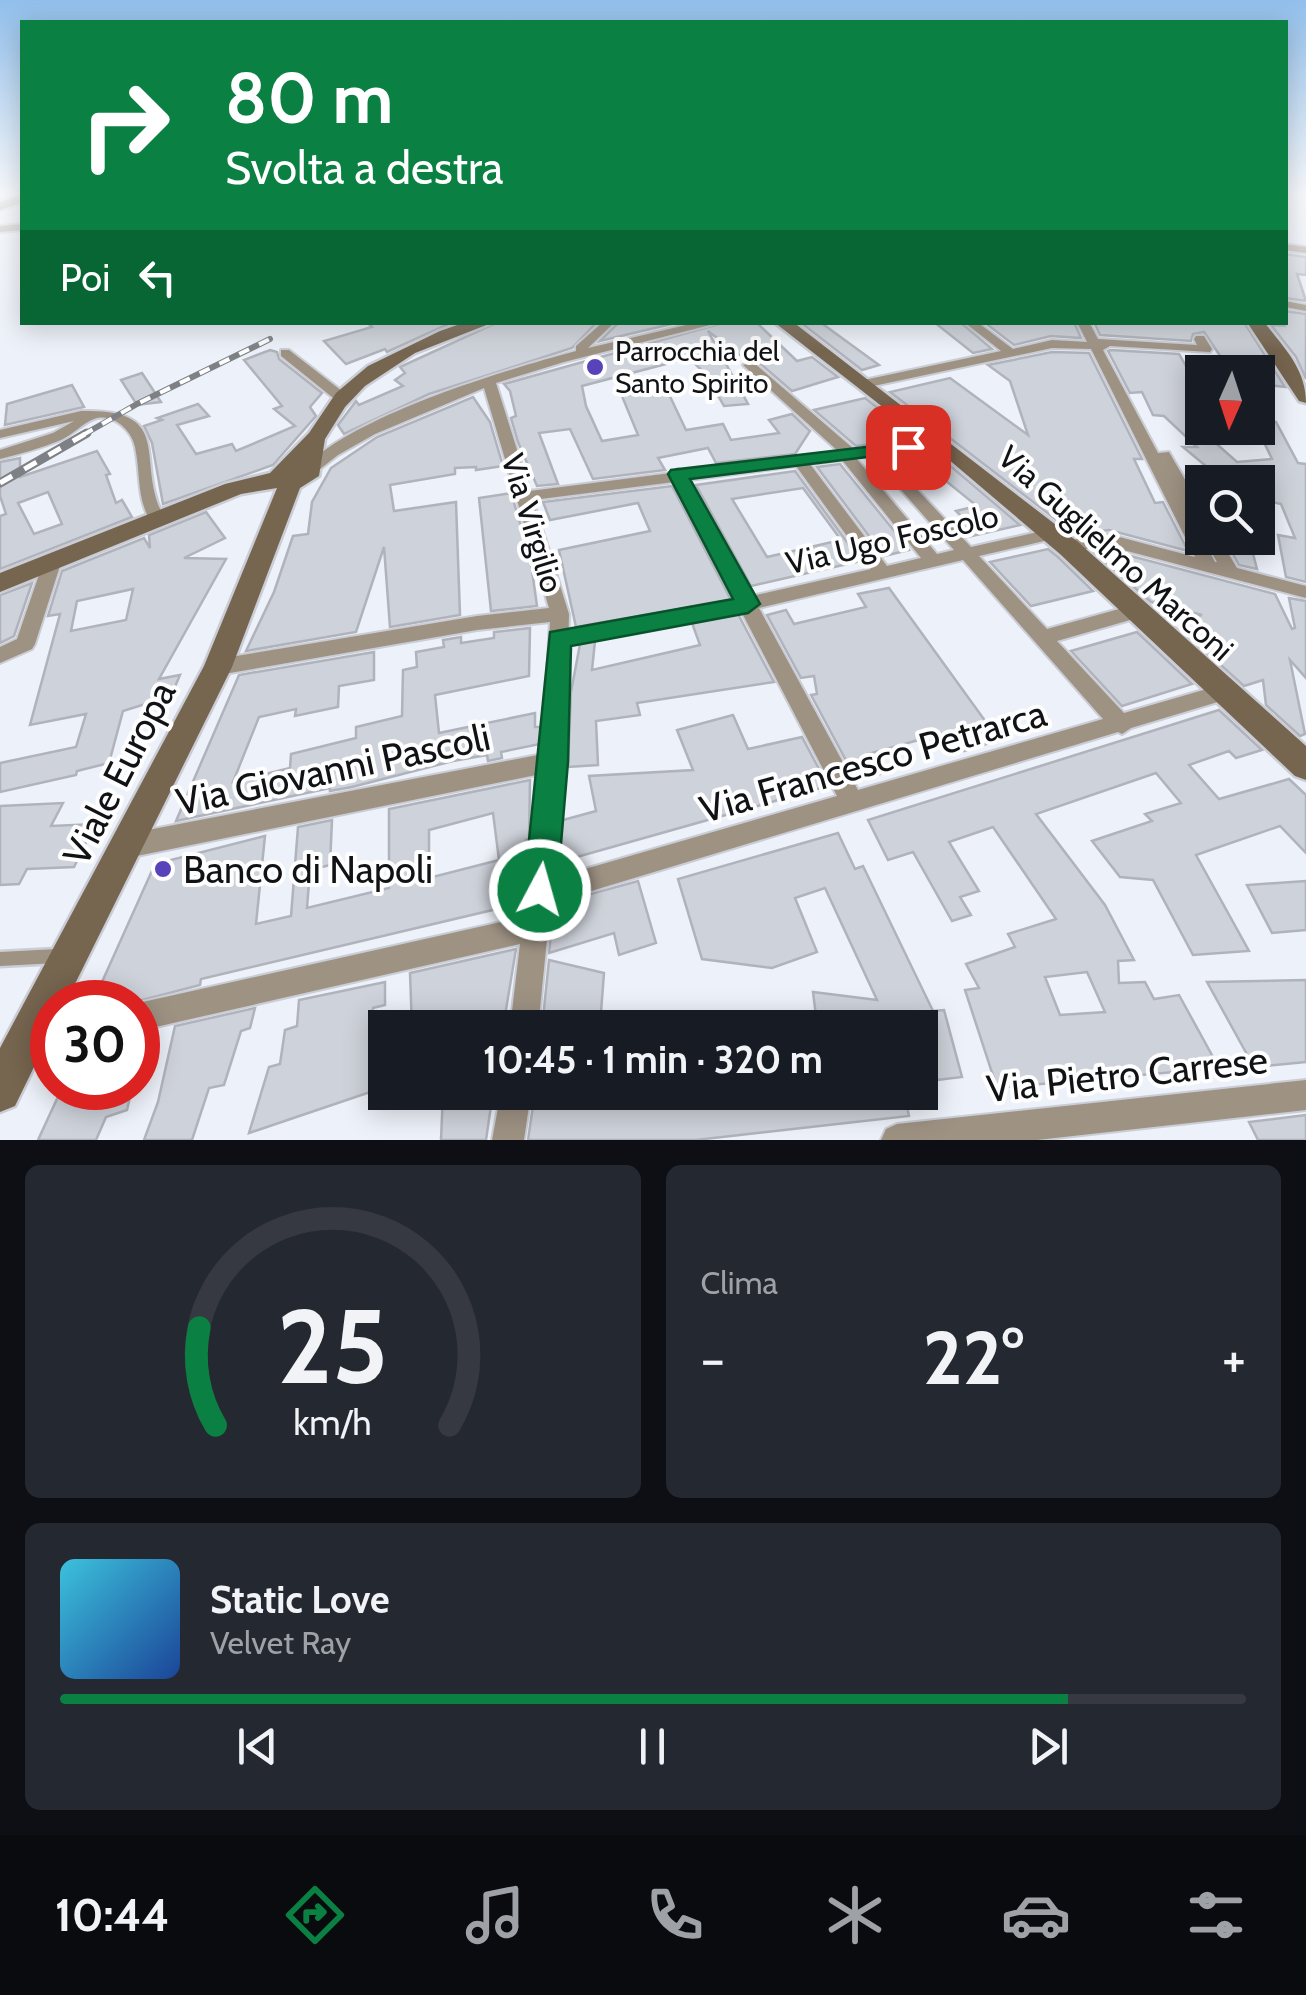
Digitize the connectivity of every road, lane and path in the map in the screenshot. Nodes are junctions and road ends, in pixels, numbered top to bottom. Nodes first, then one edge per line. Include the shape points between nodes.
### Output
1 (476, 325) edge
2 (607, 325) edge
3 (703, 325) edge
4 (786, 325) edge
5 (973, 325) edge
6 (1085, 325) edge
7 (1093, 325) edge
8 (1257, 325) edge
9 (1200, 339) dead end
10 (1100, 344) junction
11 (1009, 351) junction
12 (576, 352) junction
13 (285, 353) dead end
14 (749, 365) dead end
15 (488, 380) junction
16 (864, 384) junction
17 (1306, 397) edge
18 (342, 398) junction
19 (93, 416) junction
20 (320, 430) junction
21 (0, 434) edge
22 (355, 438) junction
23 (941, 442) junction
24 (875, 452) junction
25 (0, 455) edge
26 (849, 455) junction
27 (801, 462) junction
28 (294, 473) junction
29 (678, 474) junction
30 (1185, 492) edge
31 (526, 496) junction
32 (158, 520) junction
33 (1058, 540) junction
34 (966, 553) junction
35 (1221, 555) edge
36 (932, 560) junction
37 (52, 562) junction
38 (1208, 566) junction
39 (881, 571) junction
40 (1231, 572) junction
41 (0, 583) edge
42 (1306, 592) edge
43 (748, 604) junction
44 (1137, 611) junction
45 (560, 614) junction
46 (1042, 638) junction
47 (559, 639) junction
48 (0, 655) edge
49 (218, 667) junction
50 (1224, 692) junction
51 (1122, 725) junction
52 (554, 762) junction
53 (1306, 766) edge
54 (853, 803) junction
55 (127, 846) junction
56 (540, 890) junction
57 (536, 927) junction
58 (70, 956) junction
59 (0, 960) edge
60 (61, 980) edge
61 (526, 1010) edge
62 (160, 1012) edge
63 (30, 1050) edge
64 (0, 1091) edge
65 (1306, 1094) edge
66 (513, 1110) edge
67 (508, 1140) edge
68 (898, 1140) edge

1 - 18 main road via 397,354
2 - 12 street
3 - 12 street
4 - 16 main road, Via Guglielmo Marconi
5 - 11 street
6 - 10 street
7 - 10 street
8 - 17 main road
9 - 10 street via 1206,349
10 - 11 street
10 - 30 street
10 - 38 street
11 - 16 street
12 - 15 street
13 - 18 street
14 - 26 street
15 - 22 street
15 - 31 street, Via Virgilio
16 - 23 main road, Via Guglielmo Marconi
18 - 20 main road
19 - 21 street
19 - 25 street
19 - 32 street via 126,418 136,427 143,490
20 - 22 street
20 - 28 main road, Viale Europa
22 - 28 street
23 - 24 street
23 - 33 main road, Via Guglielmo Marconi
24 - 26 street
24 - 34 street
26 - 27 street
26 - 36 street
27 - 29 street
27 - 39 street
28 - 32 main road
28 - 49 main road, Viale Europa
29 - 31 street
29 - 43 street
31 - 45 street, Via Virgilio
32 - 37 main road
33 - 34 street, Via Ugo Foscolo
33 - 38 street, Via Ugo Foscolo via 1108,540
33 - 44 main road, Via Guglielmo Marconi
34 - 36 street, Via Ugo Foscolo
34 - 46 street
35 - 40 street
36 - 39 street, Via Ugo Foscolo
37 - 41 main road
37 - 48 street via 25,644
38 - 40 street, Via Ugo Foscolo
39 - 43 street, Via Ugo Foscolo
40 - 42 street, Via Ugo Foscolo
43 - 47 lane
43 - 54 street
44 - 46 street
44 - 50 main road, Via Guglielmo Marconi
45 - 47 street, Via Virgilio
45 - 49 street
46 - 51 street
47 - 52 street, Via Virgilio
49 - 55 main road, Viale Europa
50 - 51 street, Via Francesco Petrarca
50 - 53 main road, Via Guglielmo Marconi
51 - 54 street, Via Francesco Petrarca
52 - 55 street, Via Giovanni Pascoli
52 - 56 street, Via Virgilio
54 - 56 street, Via Francesco Petrarca
55 - 58 main road, Viale Europa
56 - 57 street, Via Virgilio
57 - 61 street, Via Virgilio
57 - 62 street
58 - 59 lane
58 - 60 main road, Viale Europa
63 - 64 main road, Viale Europa
65 - 68 street, Via Pietro Carrese
66 - 67 street

